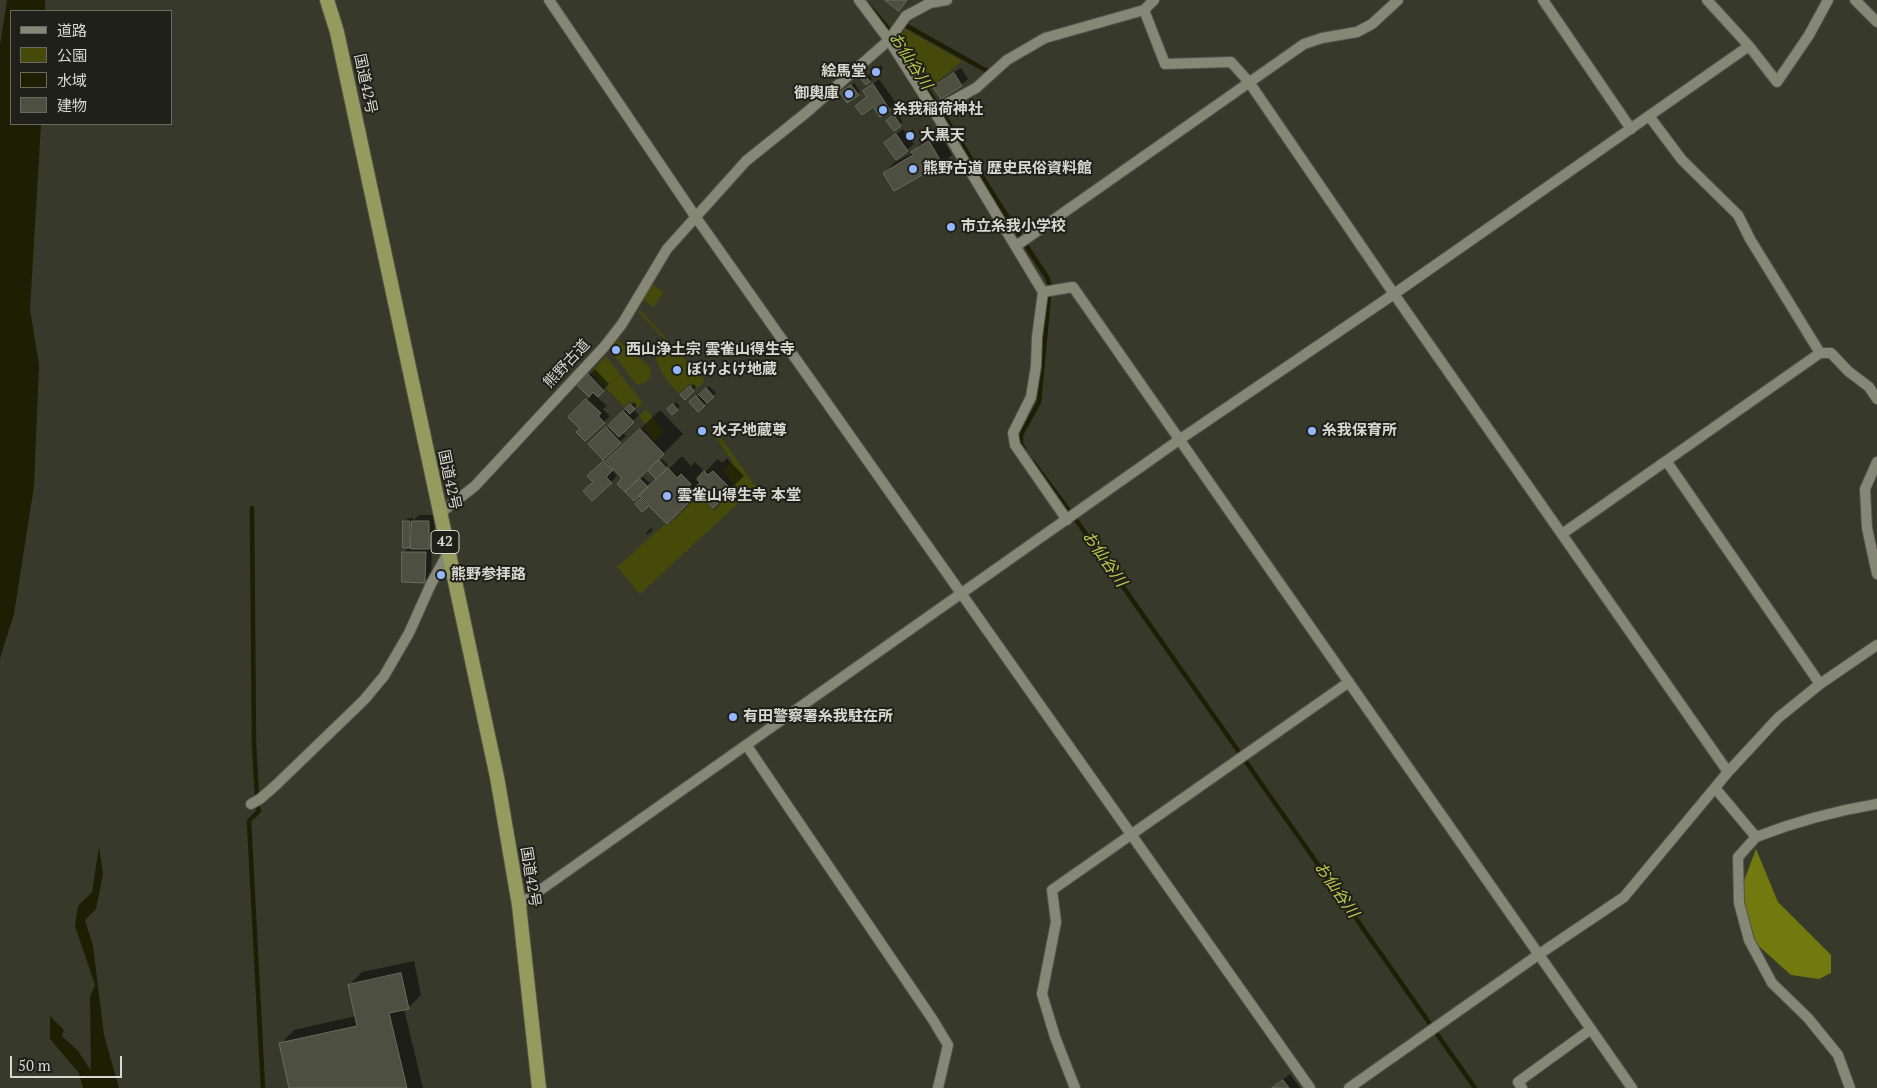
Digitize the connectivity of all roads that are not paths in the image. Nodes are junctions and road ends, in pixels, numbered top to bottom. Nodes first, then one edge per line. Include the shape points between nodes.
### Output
1 (327, 0) edge
2 (549, 0) edge
3 (859, 0) edge
4 (947, 0) edge
5 (1154, 0) edge
6 (1398, 0) edge
7 (1543, 0) edge
8 (1707, 0) edge
9 (1828, 0) edge
10 (1855, 0) edge
11 (1144, 10) junction
12 (1877, 22) edge
13 (889, 40) junction
14 (1749, 46) junction
15 (1249, 82) junction
16 (934, 111) junction
17 (1649, 116) junction
18 (1631, 129) junction
19 (695, 216) junction
20 (1016, 246) junction
21 (1043, 292) junction
22 (1394, 294) junction
23 (1820, 353) junction
24 (1877, 399) edge
25 (1179, 440) junction
26 (1667, 462) junction
27 (1877, 462) edge
28 (439, 514) junction
29 (1067, 520) junction
30 (1562, 534) junction
31 (448, 553) junction
32 (1877, 574) edge
33 (962, 594) junction
34 (1877, 645) edge
35 (1349, 682) junction
36 (1820, 684) junction
37 (747, 746) junction
38 (1728, 772) junction
39 (1716, 788) junction
40 (251, 804) dead end
41 (1877, 804) edge
42 (1131, 834) junction
43 (1756, 837) junction
44 (519, 905) junction
45 (1538, 955) junction
46 (1591, 1029) junction
47 (539, 1088) edge
48 (938, 1088) edge
49 (1075, 1088) edge
50 (1310, 1088) edge
51 (1349, 1088) edge
52 (1522, 1088) edge
53 (1632, 1088) edge
54 (1850, 1088) edge

1 - 28 highway, 国道42号 / 42 via 337,32
2 - 19 street
3 - 13 street
4 - 13 street, 熊野古道 via 930,3 906,16
5 - 11 street
6 - 15 street via 1372,24 1357,32 1304,44
7 - 18 street
8 - 14 street
9 - 14 street via 1810,35 1777,82
10 - 12 street
11 - 15 street via 1165,64 1231,62
11 - 16 street via 1046,38 1007,60 976,88
13 - 16 street
13 - 19 street, 熊野古道 via 746,161
14 - 17 street
15 - 20 street
15 - 22 street
16 - 20 street
17 - 18 street
17 - 23 street via 1682,160 1738,215
18 - 22 street
19 - 28 street, 熊野古道 via 667,248 622,324 604,347 475,486
19 - 33 street
20 - 21 street
21 - 25 street via 1072,287
21 - 29 street via 1031,397 1013,433 1015,445
22 - 25 street
22 - 30 street
23 - 24 street via 1832,354 1869,387
23 - 26 street
25 - 29 street
25 - 35 street
26 - 30 street
26 - 36 street
27 - 32 street via 1865,489 1867,528
28 - 31 highway, 国道42号 / 42
29 - 33 street
30 - 38 street
31 - 40 street via 384,676 364,700 276,785
31 - 44 highway, 国道42号 / 42 via 497,777
33 - 37 street
33 - 42 street
34 - 36 street
35 - 42 street
35 - 45 street
36 - 38 street via 1778,718
37 - 44 street
37 - 48 street via 948,1045
38 - 39 street
39 - 43 street
39 - 45 street via 1624,898
41 - 43 street via 1788,824
42 - 49 street via 1052,890 1056,922 1042,994 1054,1038
42 - 50 street
43 - 54 street via 1738,857 1739,902 1749,940 1772,983 1808,1018 1838,1055
44 - 47 highway, 国道42号 / 42
45 - 46 street
45 - 51 street
46 - 52 street via 1518,1082
46 - 53 street

